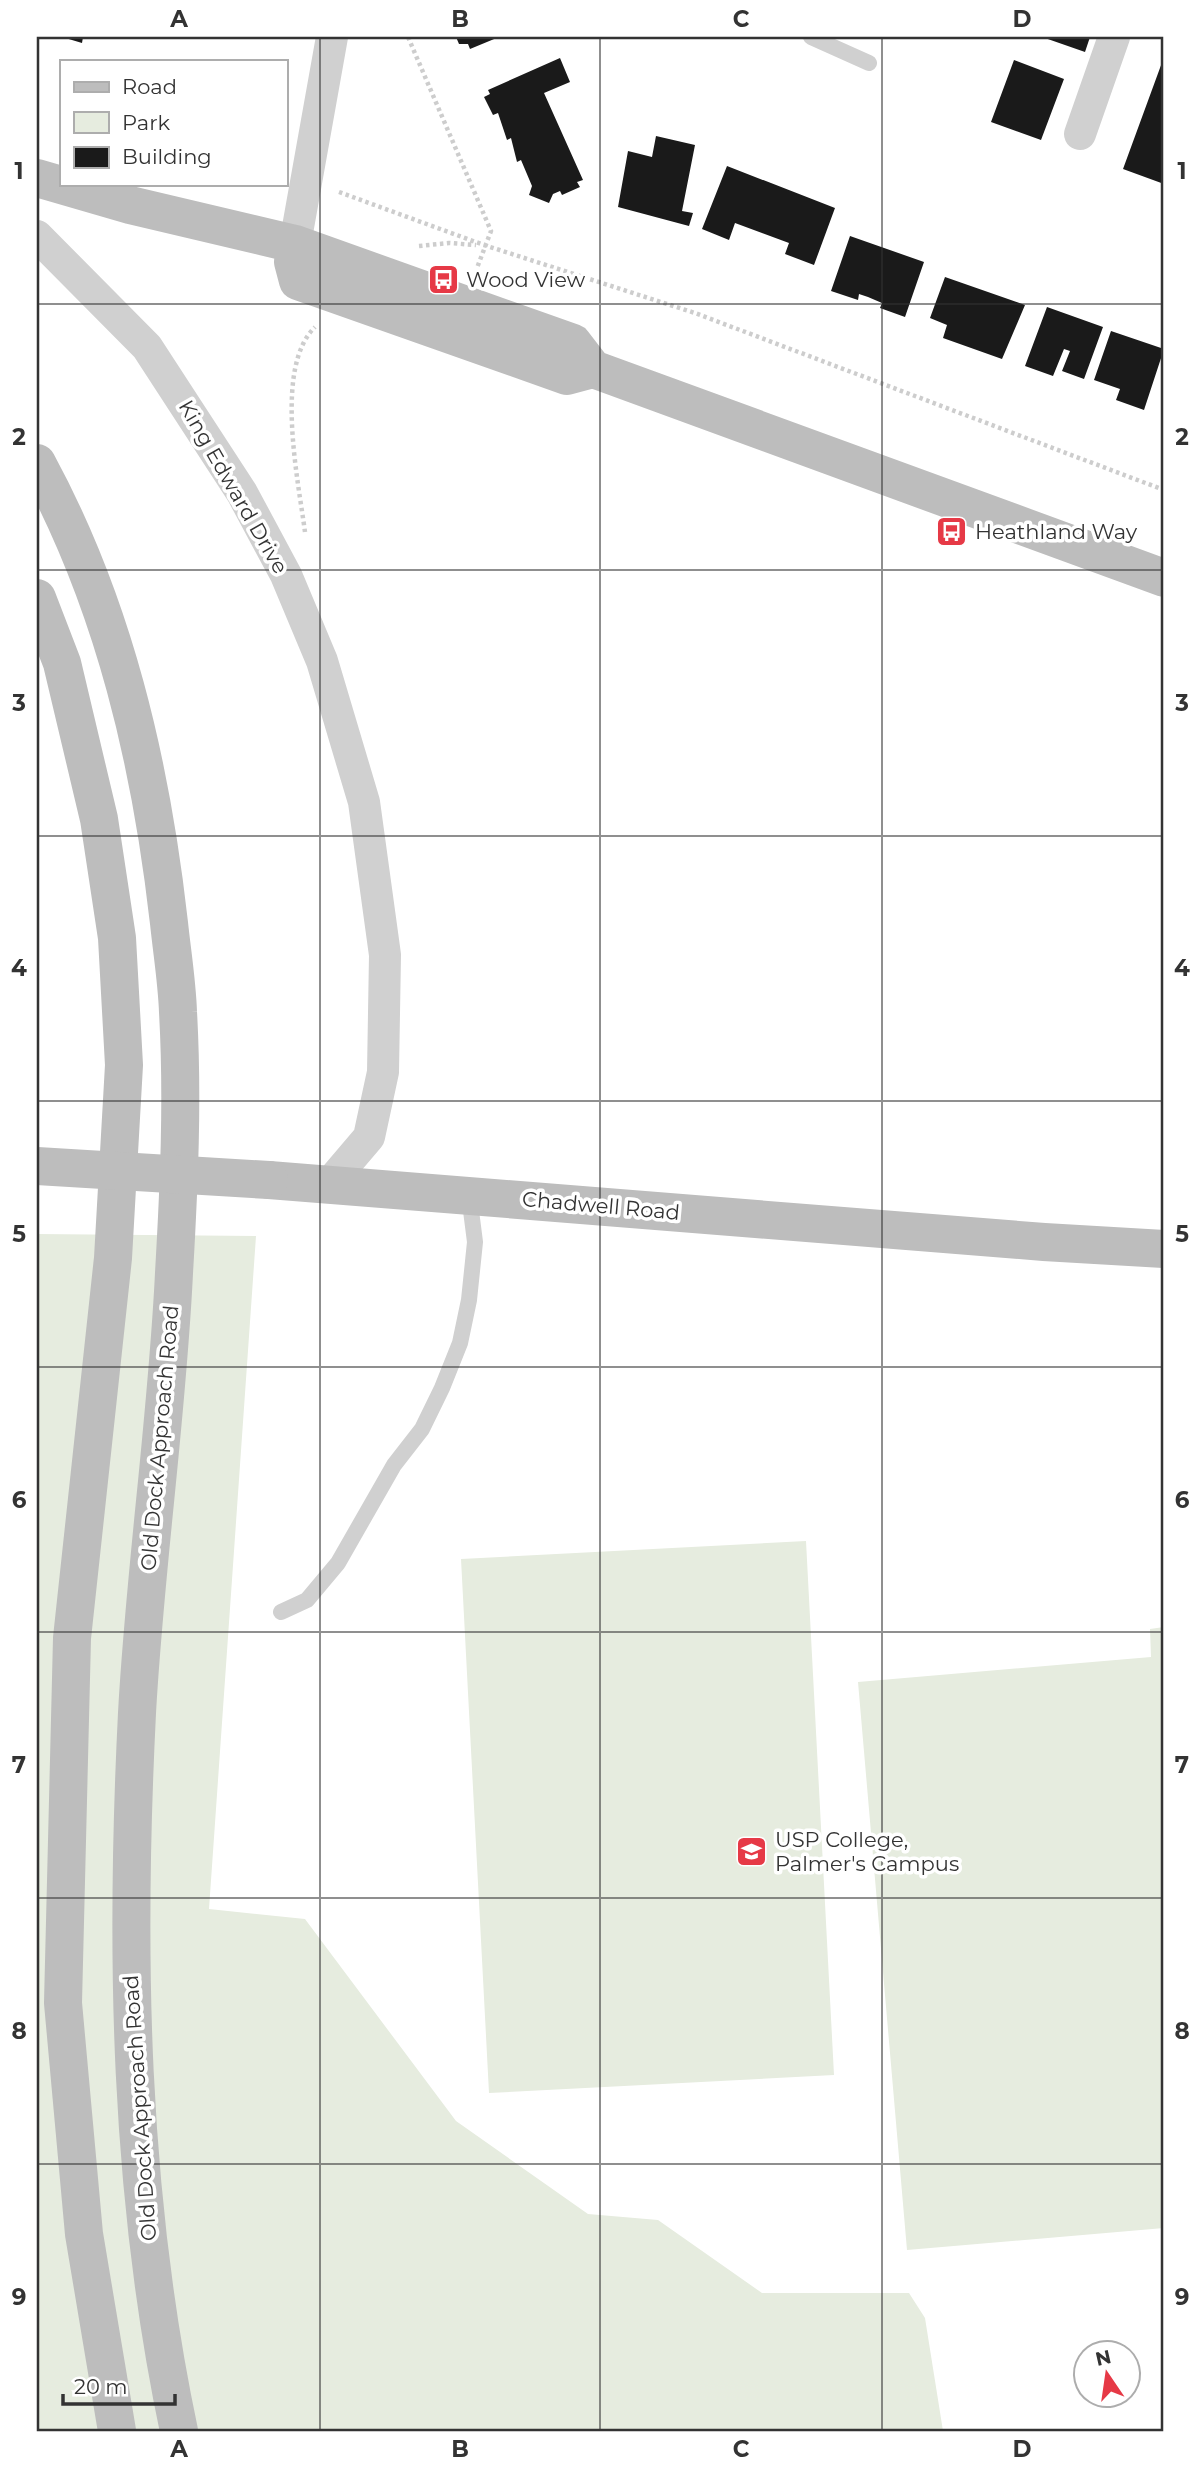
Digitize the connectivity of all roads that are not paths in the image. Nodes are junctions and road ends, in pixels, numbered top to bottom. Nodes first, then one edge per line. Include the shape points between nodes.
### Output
1 (332, 37) edge
2 (811, 37) edge
3 (1114, 37) edge
4 (869, 63) dead end
5 (1080, 134) dead end
6 (37, 178) edge
7 (60, 185) edge
8 (65, 186) edge
9 (37, 236) edge
10 (295, 244) junction
11 (593, 369) junction
12 (37, 463) edge
13 (1164, 578) edge
14 (37, 598) edge
15 (37, 1166) edge
16 (329, 1184) junction
17 (470, 1195) junction
18 (1164, 1249) edge
19 (281, 1612) dead end
20 (117, 2431) edge
21 (179, 2431) edge

1 - 10 street
2 - 4 lane
3 - 5 street
6 - 7 street
8 - 10 street
9 - 16 street, King Edward Drive via 147,347 242,493 286,575 322,661 364,802 385,955 383,1072 369,1137
10 - 11 street via 573,343
10 - 11 street via 298,281 567,376
11 - 13 street
12 - 21 street, Old Dock Approach Road via 60,506 110,631 139,732 162,861 178,1010 174,1276 137,1709 130,1917 131,2038 149,2239
14 - 20 street via 62,663 99,818 117,938 124,1065 113,1258 72,1638 63,2003 84,2234
15 - 16 street, Chadwell Road, bridge
16 - 17 street, Chadwell Road
17 - 18 street, Chadwell Road
17 - 19 lane via 475,1242 469,1300 460,1343 442,1388 422,1429 394,1465 338,1563 307,1600

